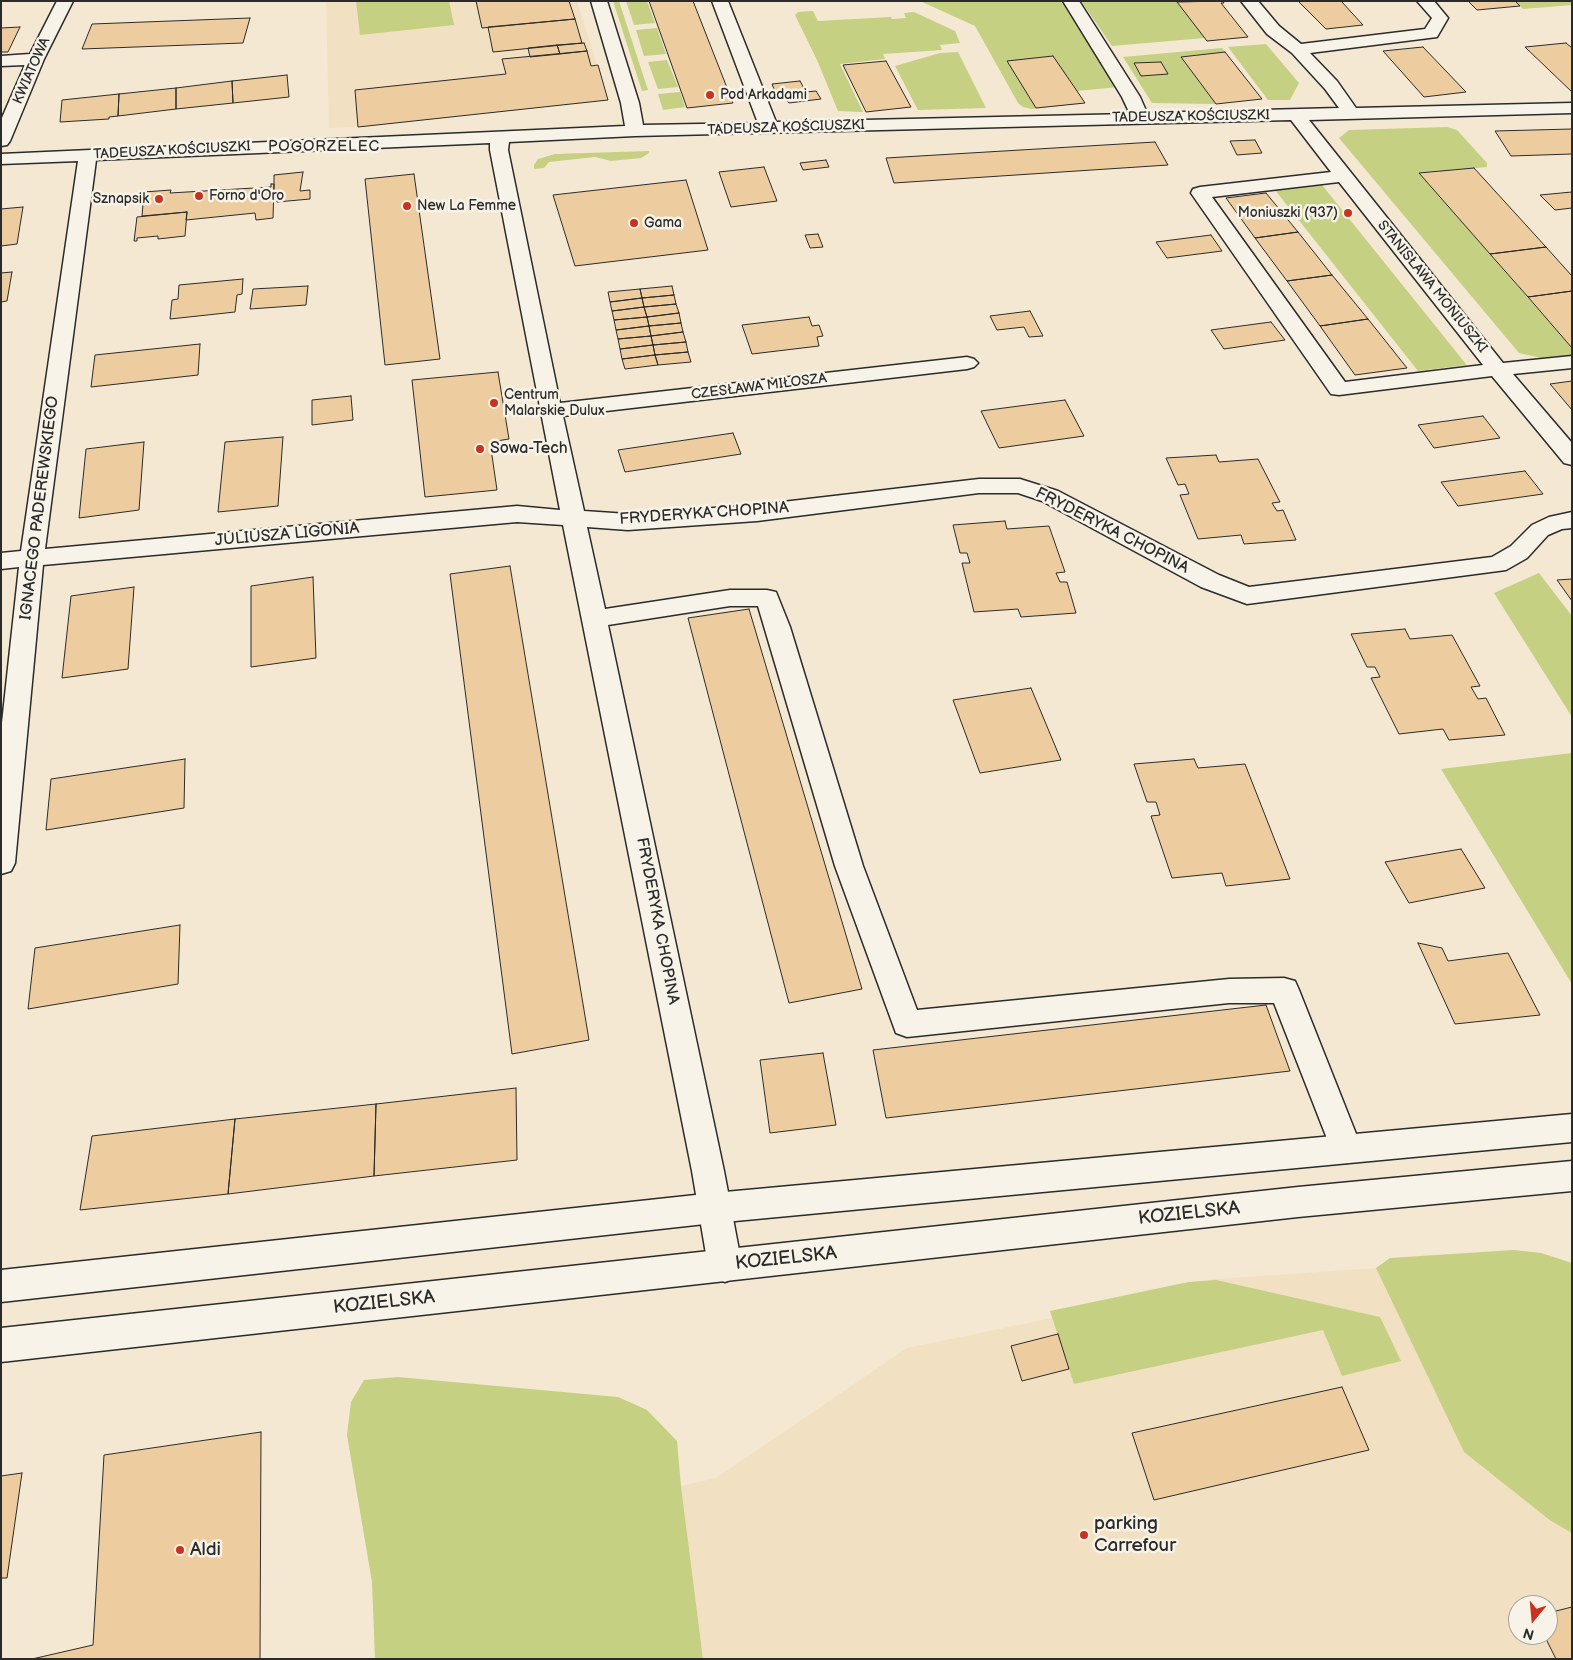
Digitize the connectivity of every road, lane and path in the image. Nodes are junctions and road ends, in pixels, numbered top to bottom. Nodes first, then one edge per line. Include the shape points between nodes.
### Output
1 (65, 1) edge
2 (599, 1) edge
3 (720, 1) edge
4 (1071, 1) edge
5 (1249, 1) edge
6 (1425, 1) edge
7 (1298, 49) junction
8 (36, 60) junction
9 (1, 61) edge
10 (1572, 108) edge
11 (1350, 112) junction
12 (1295, 114) junction
13 (1141, 118) junction
14 (768, 128) junction
15 (635, 131) junction
16 (500, 136) junction
17 (1, 141) edge
18 (88, 155) junction
19 (1, 159) edge
20 (1344, 176) junction
21 (1572, 362) edge
22 (967, 363) dead end
23 (1498, 370) junction
24 (551, 412) junction
25 (1572, 458) edge
26 (573, 518) junction
27 (1572, 520) edge
28 (32, 558) junction
29 (1, 561) edge
30 (594, 619) junction
31 (1, 863) edge
32 (1572, 1128) edge
33 (1346, 1149) junction
34 (1572, 1176) edge
35 (714, 1208) junction
36 (725, 1266) junction
37 (1, 1286) edge
38 (1, 1345) edge

1 - 8 street, KWIATOWA
2 - 15 street via 630,103
3 - 14 street
4 - 13 street
5 - 7 street via 1273,30
6 - 7 street via 1440,18 1430,32
7 - 11 street via 1331,85
8 - 9 street
8 - 17 street, KWIATOWA
10 - 11 street, TADEUSZA KOŚCIUSZKI
11 - 12 street, TADEUSZA KOŚCIUSZKI
12 - 13 street, TADEUSZA KOŚCIUSZKI
12 - 20 street, STANISŁAWA MONIUSZKI
13 - 14 street, TADEUSZA KOŚCIUSZKI
14 - 15 street, TADEUSZA KOŚCIUSZKI
15 - 16 street, TADEUSZA KOŚCIUSZKI
16 - 18 street, TADEUSZA KOŚCIUSZKI
16 - 24 street, FRYDERYKA CHOPINA via 501,157
18 - 19 street, TADEUSZA KOŚCIUSZKI
18 - 28 street, IGNACEGO PADEREWSKIEGO
20 - 23 street, STANISŁAWA MONIUSZKI
20 - 23 street via 1200,193 1339,389
21 - 23 street
22 - 24 street, CZESŁAWA MIŁOSZA
23 - 25 street, STANISŁAWA MONIUSZKI
24 - 26 street, FRYDERYKA CHOPINA
26 - 27 street, FRYDERYKA CHOPINA via 628,522 757,513 979,486 1020,486 1050,496 1210,581 1247,596 1498,564 1519,552 1540,530 1557,522
26 - 28 street, JULIUSZA LIGONIA via 517,514
26 - 30 street, FRYDERYKA CHOPINA
28 - 29 street, JULIUSZA LIGONIA
28 - 31 street, IGNACEGO PADEREWSKIEGO
30 - 33 street via 730,598 766,598 778,627 849,866 907,1024 1229,991 1284,990
30 - 35 street, FRYDERYKA CHOPINA via 636,812
32 - 33 street
33 - 35 street
34 - 36 street, KOZIELSKA via 1288,1203
35 - 36 street, FRYDERYKA CHOPINA
35 - 37 street
36 - 38 street, KOZIELSKA

